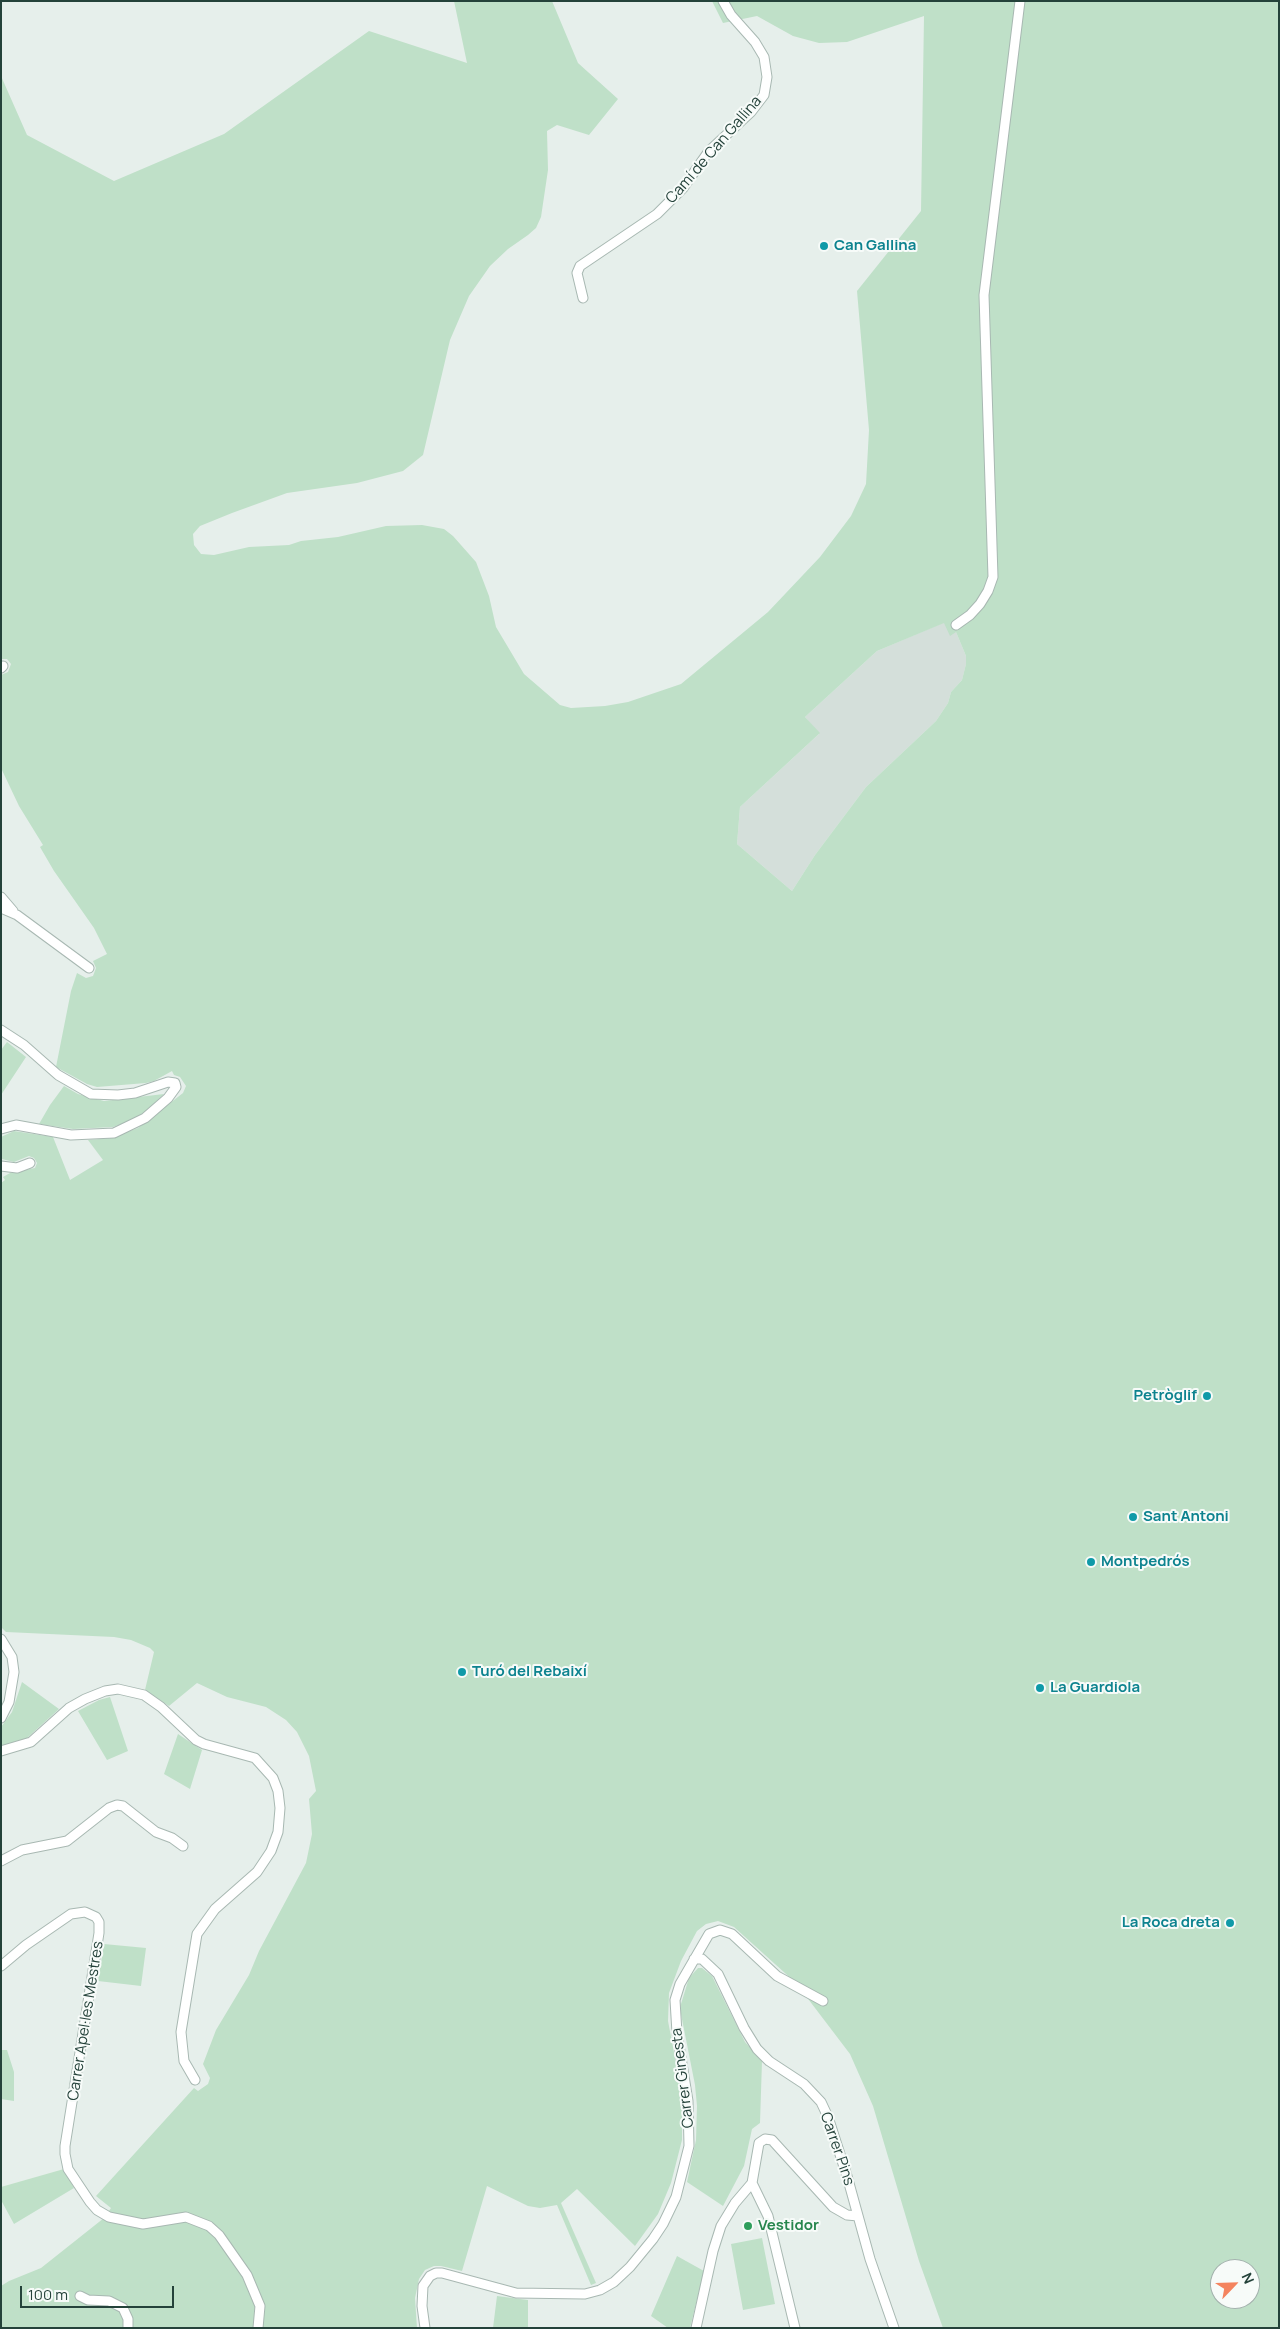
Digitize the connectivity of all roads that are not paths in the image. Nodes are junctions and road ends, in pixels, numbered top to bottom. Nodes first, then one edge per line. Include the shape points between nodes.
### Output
1 (723, 1) edge
2 (1020, 1) edge
3 (583, 298) dead end
4 (956, 625) dead end
5 (1, 897) edge
6 (1, 908) edge
7 (17, 915) junction
8 (89, 968) dead end
9 (1, 1030) edge
10 (1, 1129) edge
11 (30, 1163) dead end
12 (1, 1166) edge
13 (1, 1639) edge
14 (1, 1718) edge
15 (1, 1751) edge
16 (183, 1846) dead end
17 (1, 1861) edge
18 (694, 1959) junction
19 (1, 1966) edge
20 (824, 2001) dead end
21 (195, 2080) dead end
22 (752, 2183) junction
23 (858, 2216) junction
24 (80, 2296) dead end
25 (128, 2328) edge
26 (258, 2328) edge
27 (425, 2328) edge
28 (696, 2328) edge
29 (795, 2328) edge
30 (894, 2328) edge

1 - 3 street, Camí de Can Gallina via 764,57 767,77 764,95 709,152 683,188 657,214 580,266 577,273
2 - 4 street via 984,295 993,577 980,604
5 - 7 street
6 - 7 street
7 - 8 street
9 - 10 street via 58,1075 91,1094 135,1093 168,1082 176,1087 145,1118 114,1133 71,1135 16,1125
11 - 12 street via 17,1168
13 - 14 street via 12,1657 14,1672 9,1702
15 - 21 street via 31,1742 61,1714 85,1700 118,1689 144,1695 196,1740 256,1758 273,1778 280,1801 280,1819 271,1852 257,1872 214,1909 197,1934 181,2032 184,2060
16 - 17 street via 117,1805 67,1840 22,1850
18 - 20 street, Carrer Ginesta via 709,1934 720,1930 727,1932 738,1938 777,1976
18 - 23 street, Carrer Pins via 702,1959 718,1974 757,2049 804,2084 821,2102
18 - 27 street, Carrer Ginesta via 675,2000 688,2101 689,2146 676,2197 653,2239 614,2282 585,2294 516,2293 436,2273 423,2286
19 - 26 street, Carrer Apel·les Mestres via 71,1914 91,1914 99,1922 65,2154 72,2177 97,2210 109,2217 135,2224 178,2217 195,2219 209,2226 247,2275 260,2306
22 - 23 street via 759,2143 765,2139 772,2140 833,2207 847,2215
22 - 28 street via 721,2226
22 - 29 street via 768,2216
23 - 30 street, Carrer Pins
24 - 25 street via 88,2300 109,2301 123,2308

